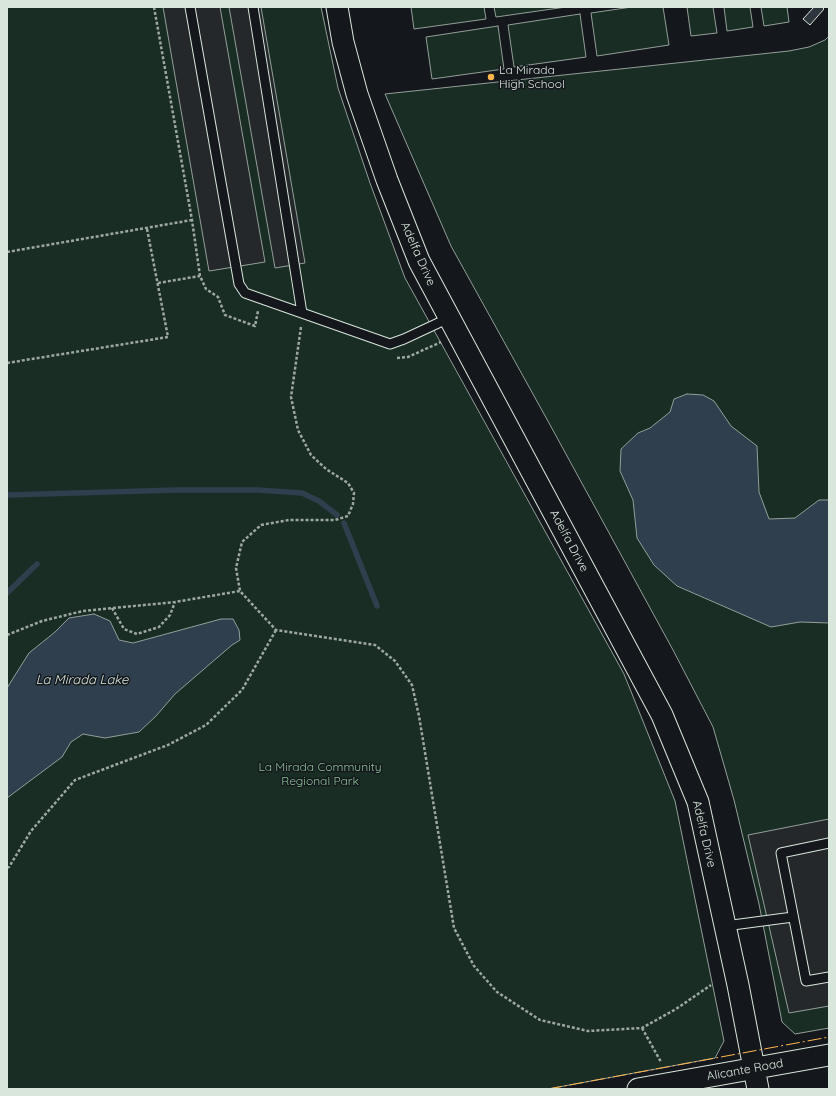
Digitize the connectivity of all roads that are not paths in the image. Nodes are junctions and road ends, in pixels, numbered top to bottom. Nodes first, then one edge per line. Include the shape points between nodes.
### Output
1 (190, 7) edge
2 (253, 7) edge
3 (337, 7) edge
4 (302, 314) junction
5 (454, 326) junction
6 (829, 843) edge
7 (792, 917) junction
8 (725, 926) junction
9 (829, 977) edge
10 (829, 1055) edge
11 (753, 1069) junction
12 (638, 1089) edge
13 (758, 1089) edge

1 - 4 lane via 239,284 245,293
2 - 4 lane
3 - 5 street, Adelfa Drive via 357,94 387,180 419,261
4 - 5 lane via 390,344
5 - 8 street, Adelfa Drive via 662,715 698,802
6 - 7 lane via 781,853
7 - 8 lane
7 - 9 lane via 806,981
8 - 11 street, Adelfa Drive
10 - 11 street, Alicante Road
11 - 12 street, Alicante Road
11 - 13 street, Adelfa Drive

